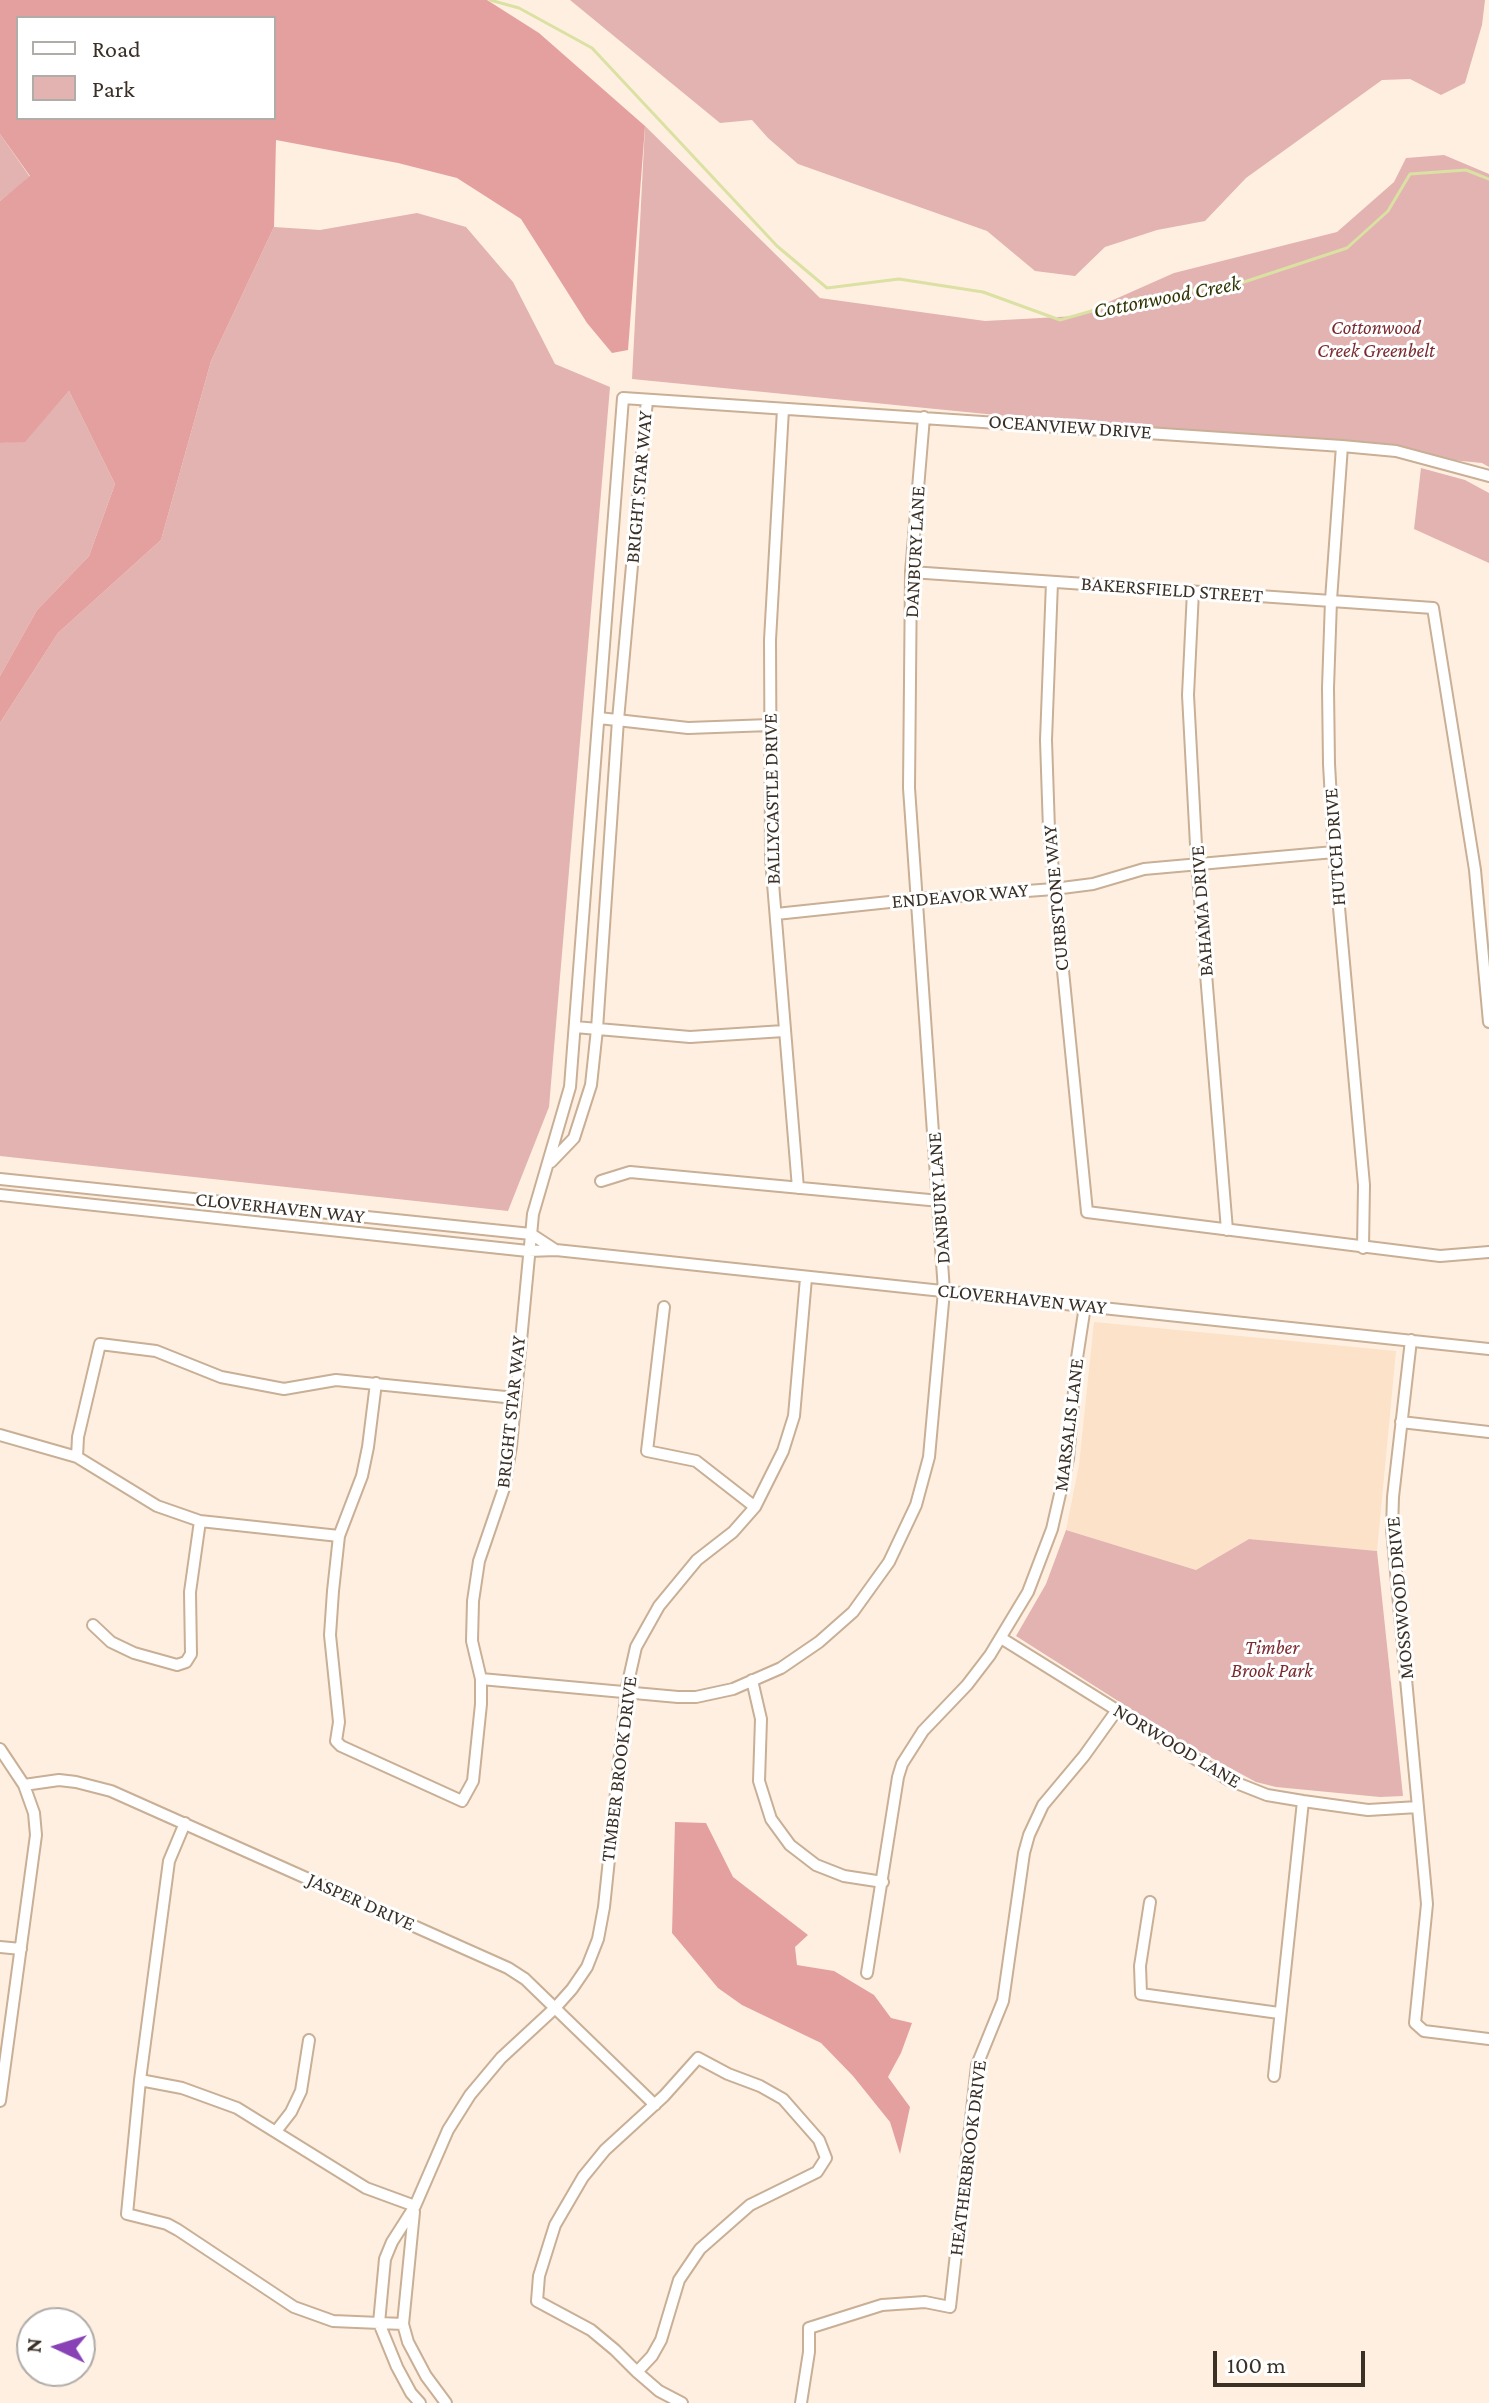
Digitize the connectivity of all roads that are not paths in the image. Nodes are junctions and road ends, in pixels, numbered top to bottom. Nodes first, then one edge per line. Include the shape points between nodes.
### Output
1 (647, 400) junction
2 (783, 409) junction
3 (924, 417) junction
4 (1342, 446) junction
5 (1489, 476) edge
6 (911, 572) junction
7 (1052, 582) junction
8 (1193, 591) junction
9 (1331, 600) junction
10 (599, 718) junction
11 (618, 720) junction
12 (770, 725) junction
13 (1334, 852) junction
14 (1197, 864) junction
15 (1054, 889) junction
16 (918, 899) junction
17 (776, 914) junction
18 (1489, 1022) edge
19 (575, 1027) junction
20 (597, 1029) junction
21 (784, 1031) junction
22 (550, 1163) junction
23 (0, 1179) edge
24 (601, 1181) dead end
25 (798, 1188) junction
26 (0, 1195) edge
27 (940, 1201) junction
28 (1227, 1230) junction
29 (531, 1234) junction
30 (1363, 1248) junction
31 (556, 1250) junction
32 (528, 1251) junction
33 (1489, 1252) edge
34 (806, 1278) junction
35 (944, 1291) junction
36 (1085, 1306) junction
37 (664, 1307) dead end
38 (1411, 1340) junction
39 (1489, 1349) edge
40 (376, 1383) junction
41 (515, 1398) junction
42 (1401, 1422) junction
43 (1489, 1432) edge
44 (0, 1435) edge
45 (77, 1457) junction
46 (755, 1507) junction
47 (200, 1521) junction
48 (339, 1536) junction
49 (93, 1625) dead end
50 (1001, 1638) junction
51 (481, 1679) junction
52 (752, 1680) junction
53 (626, 1691) junction
54 (1117, 1710) junction
55 (0, 1749) edge
56 (24, 1785) junction
57 (1303, 1801) junction
58 (1418, 1807) junction
59 (185, 1823) junction
60 (883, 1882) junction
61 (1150, 1902) dead end
62 (0, 1947) edge
63 (21, 1949) junction
64 (867, 1973) dead end
65 (555, 2008) junction
66 (1279, 2013) junction
67 (1489, 2039) edge
68 (309, 2040) dead end
69 (1274, 2076) dead end
70 (140, 2080) junction
71 (0, 2101) edge
72 (655, 2105) junction
73 (277, 2130) junction
74 (415, 2206) junction
75 (379, 2323) junction
76 (403, 2324) junction
77 (637, 2372) junction
78 (420, 2403) edge
79 (446, 2403) edge
80 (682, 2403) edge
81 (801, 2403) edge

1 - 2 street, OCEANVIEW DRIVE
1 - 10 street, BRIGHT STAR WAY via 623,398
1 - 11 street, BRIGHT STAR WAY
2 - 3 street, OCEANVIEW DRIVE
2 - 12 street, BALLYCASTLE DRIVE
3 - 4 street, OCEANVIEW DRIVE
3 - 6 street, DANBURY LANE
4 - 5 street, OCEANVIEW DRIVE via 1396,451
4 - 9 street, HUTCH DRIVE
6 - 7 street, BAKERSFIELD STREET
6 - 16 street, DANBURY LANE via 909,788
7 - 8 street, BAKERSFIELD STREET
7 - 15 street, CURBSTONE WAY via 1046,740
8 - 9 street, BAKERSFIELD STREET
8 - 14 street, BAHAMA DRIVE via 1188,695
9 - 13 street, HUTCH DRIVE via 1328,688
9 - 18 street, BAKERSFIELD STREET via 1433,608 1475,870
10 - 11 street
10 - 19 street, BRIGHT STAR WAY
11 - 12 street via 688,728
11 - 20 street, BRIGHT STAR WAY
12 - 17 street, BALLYCASTLE DRIVE
13 - 14 street, ENDEAVOR WAY
13 - 30 street, HUTCH DRIVE via 1362,1156
14 - 15 street, ENDEAVOR WAY via 1144,869
14 - 28 street, BAHAMA DRIVE
15 - 16 street, ENDEAVOR WAY
15 - 28 street, CURBSTONE WAY via 1087,1212
16 - 17 street, ENDEAVOR WAY
16 - 27 street, DANBURY LANE
17 - 21 street, BALLYCASTLE DRIVE
19 - 20 street
19 - 22 street, BRIGHT STAR WAY via 570,1087
20 - 21 street via 690,1037
20 - 22 street, BRIGHT STAR WAY via 591,1085 574,1138
21 - 25 street, BALLYCASTLE DRIVE
22 - 29 street, BRIGHT STAR WAY
23 - 29 street, CLOVERHAVEN WAY
24 - 25 street via 630,1172
25 - 27 street
26 - 32 street, CLOVERHAVEN WAY
27 - 35 street, DANBURY LANE
28 - 30 street
29 - 31 street, CLOVERHAVEN WAY
29 - 32 street, BRIGHT STAR WAY
30 - 33 street via 1440,1256
31 - 32 street, CLOVERHAVEN WAY
31 - 34 street, CLOVERHAVEN WAY
32 - 41 street, BRIGHT STAR WAY
34 - 35 street, CLOVERHAVEN WAY
34 - 46 street, TIMBER BROOK DRIVE via 794,1416
35 - 36 street, CLOVERHAVEN WAY
35 - 52 street, DANBURY LANE via 929,1457 904,1535 853,1612 781,1668
36 - 38 street, CLOVERHAVEN WAY
36 - 50 street, MARSALIS LANE via 1061,1497 1028,1592
37 - 46 street via 647,1451 696,1461
38 - 39 street, CLOVERHAVEN WAY
38 - 42 street, MOSSWOOD DRIVE
40 - 41 street
40 - 45 street via 336,1380 284,1389 221,1377 156,1351 100,1344
40 - 48 street via 362,1476
41 - 51 street, BRIGHT STAR WAY via 504,1488 479,1561 473,1601 472,1641
42 - 43 street
42 - 58 street, MOSSWOOD DRIVE via 1392,1529
44 - 45 street
45 - 47 street via 157,1506
46 - 53 street, TIMBER BROOK DRIVE via 697,1560 659,1606 636,1647
47 - 48 street
47 - 49 street via 190,1592 191,1654 186,1662 172,1664 134,1653
48 - 51 street, BRIGHT STAR WAY via 330,1635 339,1722 336,1741 462,1801 473,1781
50 - 54 street, NORWOOD LANE
50 - 60 street, MARSALIS LANE via 902,1764
51 - 53 street, DANBURY LANE
52 - 53 street, DANBURY LANE via 696,1697
52 - 60 street via 761,1719 759,1781 771,1819 790,1845 816,1865
53 - 65 street, TIMBER BROOK DRIVE via 598,1939 587,1967
54 - 57 street, NORWOOD LANE via 1229,1780 1267,1795
54 - 81 street, HEATHERBROOK DRIVE via 1043,1805 1029,1835 1003,2001 977,2065 950,2307 925,2302 882,2305 809,2328
55 - 56 street
56 - 59 street, JASPER DRIVE via 76,1782
56 - 63 street via 36,1835
57 - 58 street, NORWOOD LANE via 1368,1810
57 - 66 street
58 - 67 street, MOSSWOOD DRIVE via 1427,1904 1415,2023 1424,2031
59 - 65 street, JASPER DRIVE via 508,1968
59 - 70 street via 169,1861
60 - 64 street, MARSALIS LANE
61 - 66 street via 1141,1994
62 - 63 street
63 - 71 street
65 - 72 street, JASPER DRIVE
65 - 74 street, TIMBER BROOK DRIVE via 470,2095 448,2130
66 - 69 street
68 - 73 street via 301,2091
70 - 73 street via 223,2102
70 - 75 street via 127,2214 178,2230 294,2307 333,2321
72 - 77 street via 605,2150 568,2200 546,2251 537,2301 591,2330
72 - 77 street via 698,2058 783,2099 819,2140 826,2158 817,2172 750,2205 710,2237 679,2280 661,2340
73 - 74 street via 366,2188
74 - 75 street, TIMBER BROOK DRIVE via 385,2259
74 - 76 street, TIMBER BROOK DRIVE
75 - 76 street
75 - 78 street, TIMBER BROOK DRIVE via 397,2367
76 - 79 street, TIMBER BROOK DRIVE via 426,2376
77 - 80 street

